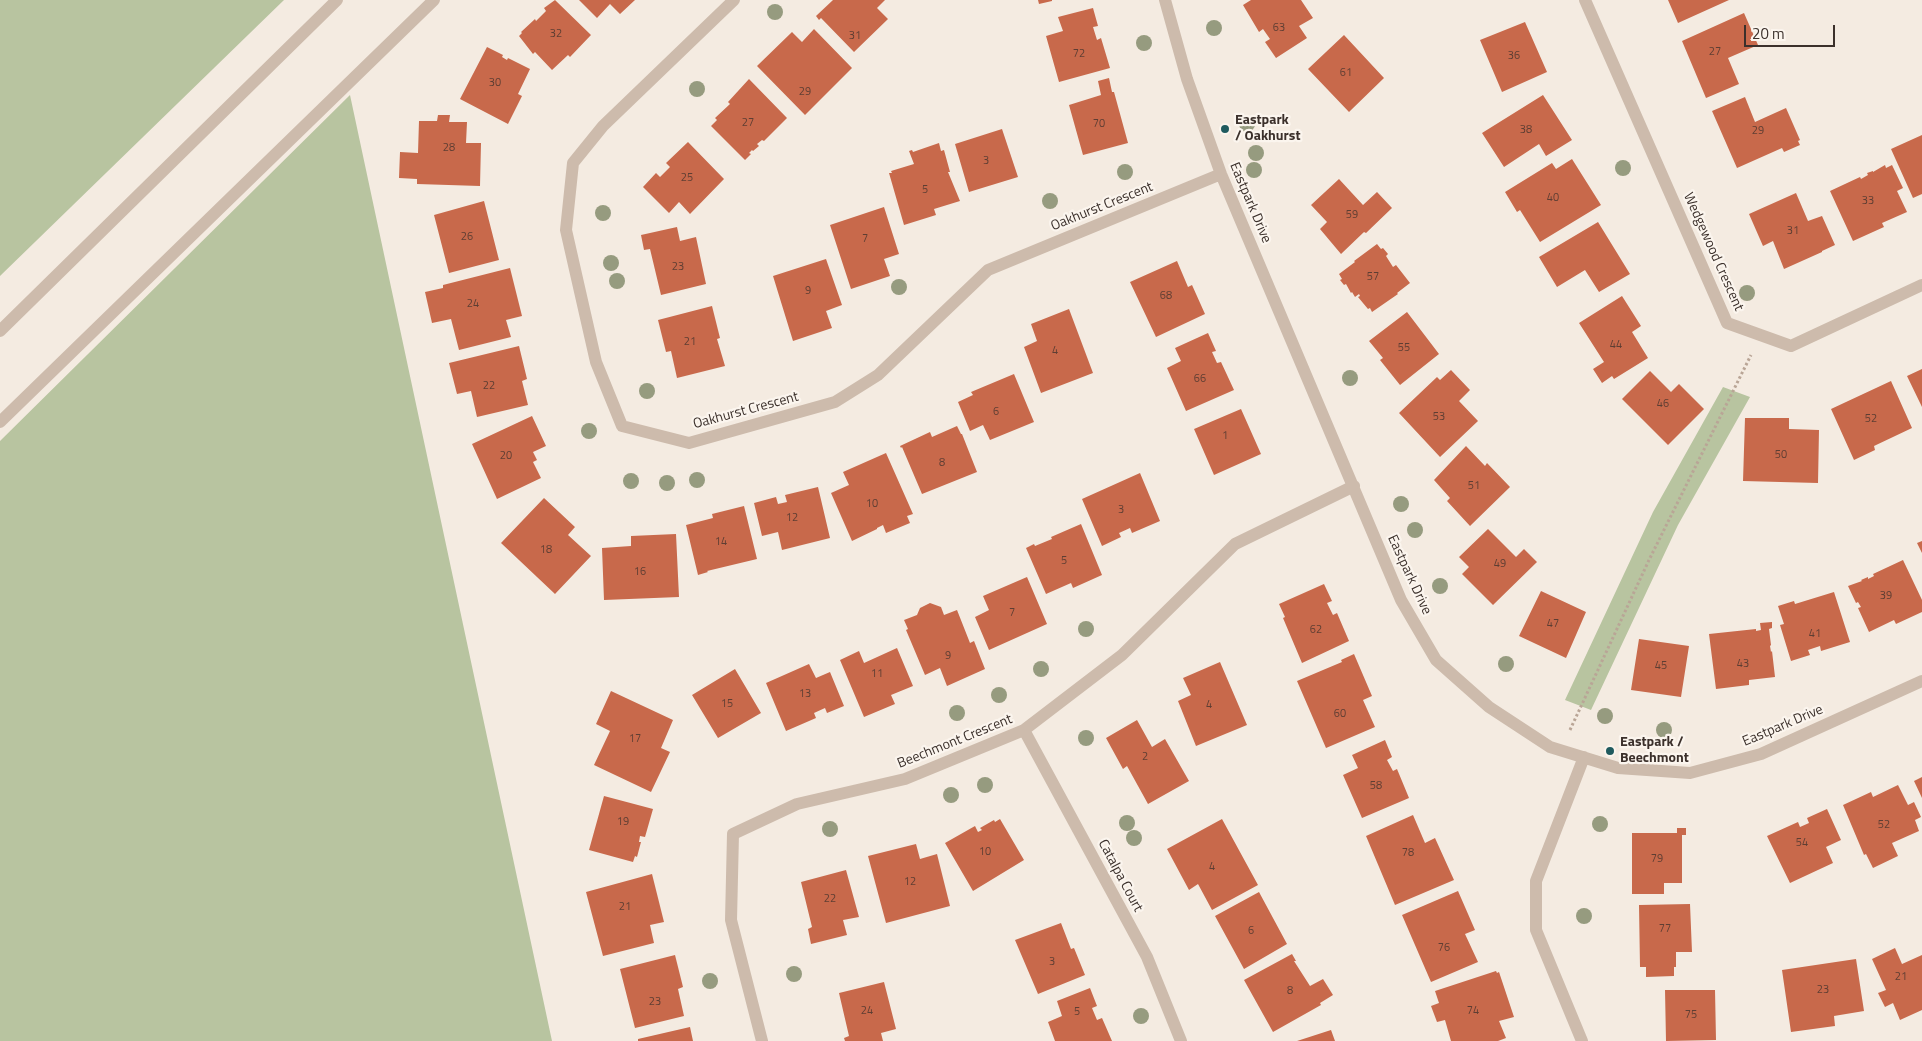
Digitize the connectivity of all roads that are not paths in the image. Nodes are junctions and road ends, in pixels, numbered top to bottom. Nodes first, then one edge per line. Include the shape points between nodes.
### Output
1 (336, 0) edge
2 (434, 0) edge
3 (734, 0) edge
4 (1165, 0) edge
5 (1585, 0) edge
6 (1221, 174) junction
7 (1922, 285) edge
8 (0, 331) edge
9 (0, 422) edge
10 (1354, 486) junction
11 (1922, 681) edge
12 (1024, 730) junction
13 (1584, 757) junction
14 (762, 1041) edge
15 (1182, 1041) edge
16 (1582, 1041) edge

1 - 8 street
2 - 9 street
3 - 6 street, Oakhurst Crescent via 603,126 573,163 566,230 596,362 622,426 689,443 835,402 878,375 988,270
4 - 6 street, Eastpark Drive via 1187,79
5 - 7 street, Wedgewood Crescent via 1727,323 1791,346
6 - 10 street, Eastpark Drive
10 - 12 street, Beechmont Crescent via 1235,544 1122,655
10 - 13 street, Eastpark Drive via 1401,600 1436,660 1489,707 1550,747
11 - 13 street, Eastpark Drive via 1761,754 1690,774 1618,768
12 - 14 street, Beechmont Crescent via 905,779 797,804 733,834 731,920
12 - 15 street, Catalpa Court via 1147,957
13 - 16 street via 1536,881 1536,930

